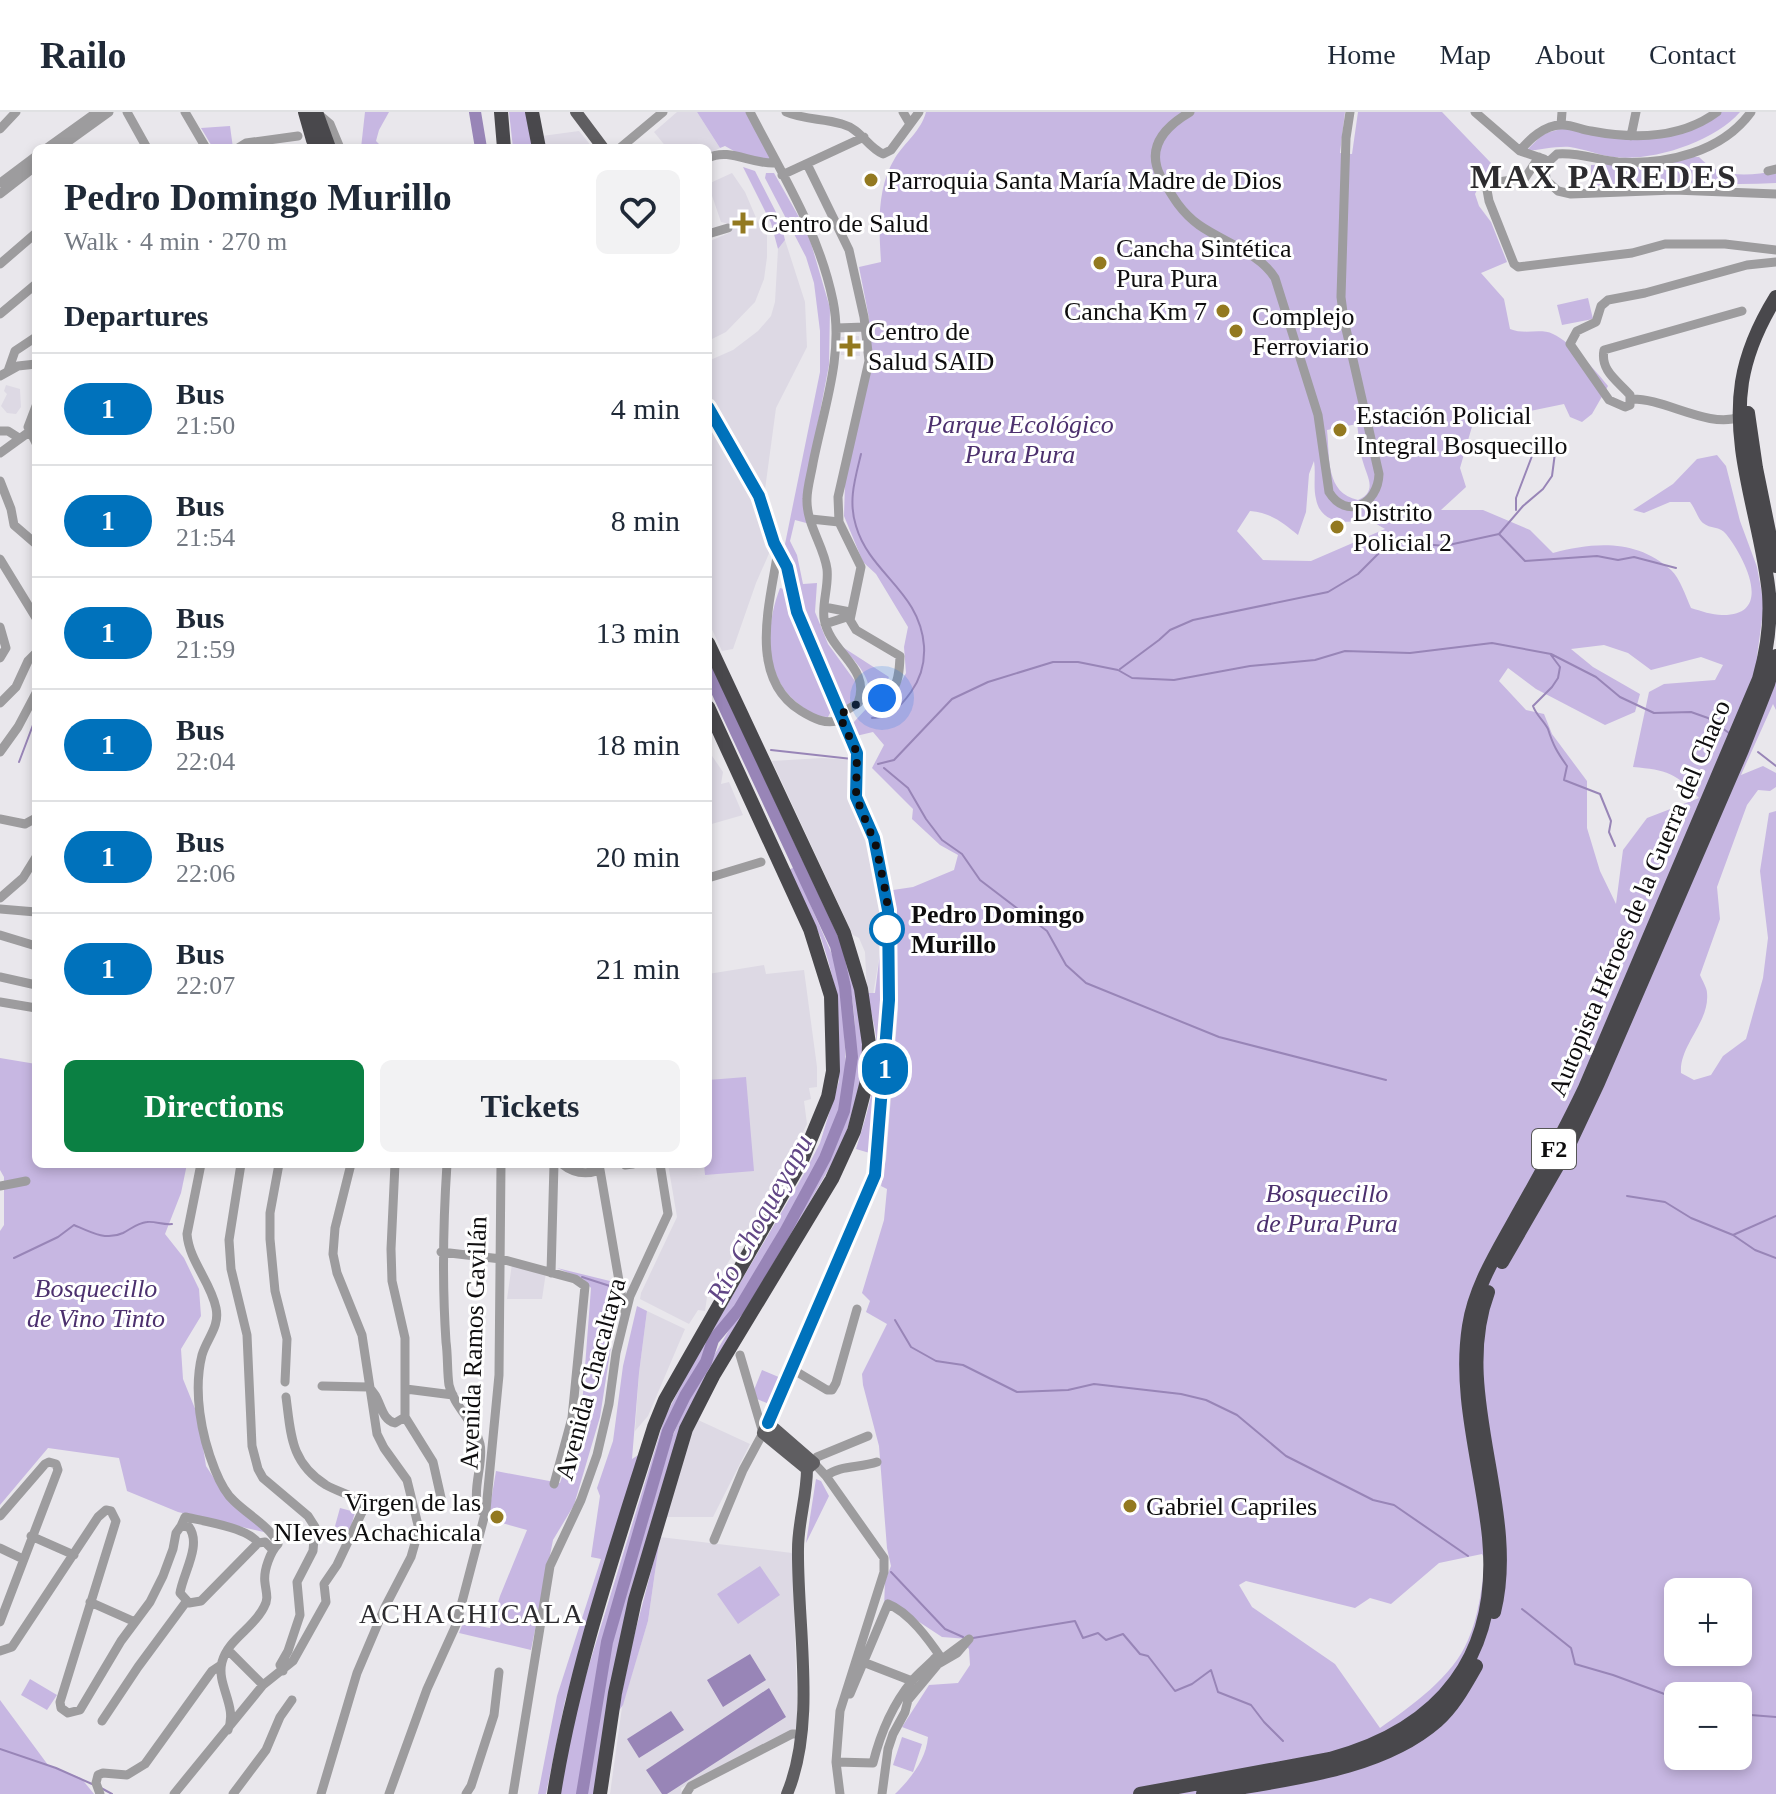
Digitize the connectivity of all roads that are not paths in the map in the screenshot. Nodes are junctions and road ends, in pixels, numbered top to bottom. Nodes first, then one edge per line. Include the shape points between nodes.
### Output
1 (16, 112) edge
2 (97, 112) edge
3 (109, 112) edge
4 (127, 112) edge
5 (185, 112) edge
6 (492, 112) edge
7 (501, 112) edge
8 (532, 112) edge
9 (576, 112) edge
10 (663, 112) edge
11 (750, 112) edge
12 (786, 112) edge
13 (903, 112) edge
14 (919, 112) edge
15 (1190, 112) edge
16 (1350, 112) edge
17 (1475, 112) edge
18 (1562, 112) edge
19 (1636, 112) edge
20 (1717, 112) edge
21 (1751, 112) edge
22 (910, 124) junction
23 (1561, 125) junction
24 (315, 128) edge
25 (0, 129) edge
26 (1631, 136) junction
27 (864, 137) junction
28 (53, 144) edge
29 (69, 144) edge
30 (145, 144) edge
31 (204, 144) edge
32 (244, 144) edge
33 (338, 144) edge
34 (495, 144) edge
35 (504, 144) edge
36 (538, 144) edge
37 (600, 144) edge
38 (625, 144) edge
39 (1520, 151) junction
40 (712, 156) edge
41 (32, 159) edge
42 (1544, 159) junction
43 (776, 163) junction
44 (807, 164) junction
45 (32, 169) edge
46 (782, 175) junction
47 (0, 183) edge
48 (0, 194) edge
49 (1776, 194) edge
50 (728, 228) dead end
51 (712, 233) edge
52 (32, 236) edge
53 (1776, 250) edge
54 (1776, 262) edge
55 (0, 264) edge
56 (32, 287) edge
57 (1776, 297) edge
58 (1776, 310) edge
59 (1742, 311) dead end
60 (0, 314) edge
61 (865, 322) junction
62 (837, 328) junction
63 (32, 340) edge
64 (32, 364) edge
65 (4, 374) edge
66 (1631, 399) junction
67 (32, 413) edge
68 (712, 414) edge
69 (1740, 417) junction
70 (0, 431) edge
71 (29, 432) junction
72 (32, 437) edge
73 (19, 438) junction
74 (0, 453) edge
75 (0, 481) edge
76 (811, 519) junction
77 (839, 522) junction
78 (32, 541) edge
79 (778, 549) junction
80 (0, 559) edge
81 (1776, 566) edge
82 (824, 607) junction
83 (32, 611) edge
84 (850, 614) junction
85 (825, 624) junction
86 (0, 627) edge
87 (712, 652) edge
88 (1776, 656) edge
89 (32, 657) edge
90 (0, 658) edge
91 (859, 700) junction
92 (32, 701) edge
93 (0, 703) edge
94 (712, 716) edge
95 (840, 717) junction
96 (0, 752) edge
97 (0, 819) edge
98 (32, 820) edge
99 (761, 862) dead end
100 (32, 863) edge
101 (712, 877) edge
102 (0, 898) edge
103 (0, 909) edge
104 (32, 912) edge
105 (0, 935) edge
106 (32, 945) edge
107 (0, 977) edge
108 (32, 984) edge
109 (0, 1002) edge
110 (32, 1007) edge
111 (200, 1168) edge
112 (240, 1168) edge
113 (278, 1168) edge
114 (350, 1168) edge
115 (394, 1168) edge
116 (447, 1168) edge
117 (501, 1168) edge
118 (554, 1168) edge
119 (569, 1168) edge
120 (598, 1168) edge
121 (599, 1168) edge
122 (661, 1168) edge
123 (26, 1181) dead end
124 (0, 1186) edge
125 (441, 1252) junction
126 (501, 1259) junction
127 (551, 1273) junction
128 (619, 1275) junction
129 (640, 1275) junction
130 (857, 1309) dead end
131 (625, 1316) junction
132 (740, 1355) dead end
133 (792, 1369) junction
134 (285, 1382) dead end
135 (322, 1386) dead end
136 (368, 1387) junction
137 (406, 1389) junction
138 (453, 1395) junction
139 (286, 1397) dead end
140 (405, 1417) junction
141 (766, 1428) junction
142 (868, 1436) dead end
143 (877, 1462) dead end
144 (810, 1466) junction
145 (826, 1476) junction
146 (554, 1484) dead end
147 (442, 1502) dead end
148 (485, 1514) junction
149 (0, 1516) edge
150 (181, 1526) junction
151 (31, 1536) junction
152 (714, 1540) dead end
153 (258, 1543) junction
154 (0, 1548) edge
155 (272, 1549) junction
156 (74, 1555) junction
157 (23, 1559) junction
158 (90, 1602) junction
159 (186, 1602) junction
160 (0, 1622) edge
161 (135, 1622) junction
162 (228, 1650) junction
163 (0, 1651) edge
164 (940, 1657) junction
165 (863, 1662) junction
166 (221, 1665) junction
167 (283, 1671) junction
168 (499, 1672) dead end
169 (912, 1681) junction
170 (263, 1685) junction
171 (292, 1700) dead end
172 (840, 1715) junction
173 (102, 1721) dead end
174 (228, 1730) junction
175 (802, 1734) junction
176 (836, 1762) junction
177 (100, 1794) edge
178 (174, 1794) edge
179 (233, 1794) edge
180 (321, 1794) edge
181 (389, 1794) edge
182 (466, 1794) edge
183 (513, 1794) edge
184 (554, 1794) edge
185 (600, 1794) edge
186 (686, 1794) edge
187 (787, 1794) edge
188 (840, 1794) edge
189 (882, 1794) edge
190 (1140, 1794) edge
191 (1203, 1794) edge

1 - 25 street
2 - 28 street
3 - 29 street
4 - 30 street
5 - 31 street
6 - 34 highway
7 - 35 highway
8 - 36 highway
9 - 37 main road
10 - 38 street
11 - 43 street
12 - 27 street via 842,124
13 - 22 street
14 - 22 street
15 - 16 street via 1164,131 1155,151 1158,170 1188,216 1272,272 1318,415 1329,492 1341,504 1359,506 1371,500 1379,474 1341,297
17 - 39 street
18 - 23 street
19 - 26 street
20 - 26 street via 1683,130
21 - 42 street via 1727,138 1687,155 1619,162 1565,153
22 - 27 street via 883,154
23 - 26 street
23 - 39 street via 1535,135
24 - 32 street
24 - 33 street via 330,124
27 - 44 street
39 - 42 street
40 - 43 street via 723,152
41 - 47 street
42 - 49 street via 1546,180 1564,193
42 - 53 street via 1525,178 1492,183 1487,190 1518,267 1665,244
43 - 46 street
44 - 46 street
44 - 61 street via 849,250
45 - 48 street
46 - 62 street via 816,238
50 - 51 street
52 - 55 street
54 - 66 street via 1603,303 1596,322 1577,331 1570,344 1609,400 1625,407
56 - 60 street
57 - 69 highway, Autopista Héroes de la Guerra del Chaco / F2 via 1750,350
58 - 81 highway via 1757,351 1747,398
59 - 66 street via 1604,350 1606,367
61 - 62 street
61 - 77 street via 869,361 838,497
62 - 76 street via 806,498
63 - 65 street via 15,351
64 - 65 street
66 - 69 street via 1714,420
67 - 71 street
68 - 79 main road via 752,482
69 - 190 highway, Autopista Héroes de la Guerra del Chaco / F2 via 1769,597 1766,654 1585,1088 1486,1273 1473,1309 1468,1397 1490,1555 1484,1614 1468,1662 1438,1703 1417,1721 1359,1751
70 - 73 street
71 - 72 street
71 - 73 street
73 - 74 street
75 - 78 street via 8,525
76 - 77 street
76 - 82 street via 826,564
77 - 84 street via 861,567
79 - 95 main road
79 - 95 street via 765,647 771,671 797,709 820,721
80 - 83 street
82 - 84 street
82 - 85 street
84 - 85 street
84 - 91 street via 856,630 900,656 900,677 893,689 882,698
85 - 91 street via 859,676
86 - 90 street via 6,648
87 - 185 highway via 844,933 864,1011 868,1077 854,1131 832,1179 707,1385 686,1429 635,1600
88 - 191 highway, Autopista Héroes de la Guerra del Chaco / F2 via 1742,750 1598,1083 1486,1297 1477,1359 1499,1580 1476,1666 1447,1711 1393,1749 1331,1769
89 - 93 street
91 - 95 street
92 - 96 street
94 - 184 highway via 810,929 831,996 833,1071 802,1160 654,1427 594,1620
95 - 133 main road via 857,753 856,797 874,838 887,899 889,1000 883,1099 875,1175
97 - 98 street via 25,824
99 - 101 street
100 - 102 street
103 - 104 street
105 - 106 street
107 - 108 street
109 - 110 street
111 - 155 street via 187,1234 216,1307 216,1325 204,1347 197,1388 206,1440 229,1496 277,1539
112 - 167 street via 229,1240 247,1335 252,1446 263,1478 315,1527 313,1551 298,1575 301,1610 280,1665
113 - 134 street via 270,1239 287,1339
114 - 136 street via 333,1254 362,1335
115 - 137 street via 392,1281 405,1338
116 - 125 street
117 - 126 street, Avenida Ramos Gavilán
118 - 127 street
119 - 120 street via 591,1173
121 - 128 street
122 - 129 street, Avenida Chacaltaya via 668,1214
123 - 124 street
125 - 126 street
125 - 138 street
126 - 127 street
126 - 148 street, Avenida Ramos Gavilán via 499,1375
127 - 146 street via 585,1286 572,1418
128 - 129 street
128 - 131 street
129 - 131 street, Avenida Chacaltaya
130 - 133 street via 832,1390
131 - 183 street, Avenida Chacaltaya via 597,1455 550,1566
132 - 141 street
133 - 141 main road
135 - 136 street
136 - 140 street via 389,1422
136 - 180 street via 377,1434 407,1480 419,1529 357,1673
137 - 138 street
137 - 140 street
138 - 148 street via 480,1443 477,1499
139 - 167 street via 299,1460 329,1487 360,1501 363,1510 324,1584 326,1602
140 - 147 street via 433,1462
141 - 144 main road
141 - 152 street
142 - 144 street via 817,1457
143 - 145 street via 836,1469
144 - 145 street
144 - 175 main road via 798,1550
145 - 172 street via 884,1558
148 - 181 street, Avenida Ramos Gavilán via 456,1625
149 - 151 street via 39,1470 54,1462 58,1470
150 - 153 street via 185,1517 245,1533
150 - 159 street via 189,1527 194,1539 180,1591
150 - 161 street via 163,1576
151 - 156 street
151 - 157 street
153 - 155 street
153 - 159 street via 201,1601
154 - 157 street
155 - 162 street via 264,1608
156 - 158 street via 98,1517 111,1511 116,1521
156 - 163 street via 12,1647
157 - 160 street
158 - 161 street
158 - 161 street via 60,1702 66,1712 80,1710
159 - 173 street
162 - 166 street
162 - 170 street
164 - 165 street via 927,1637 888,1604
164 - 169 street
164 - 189 street via 969,1639 938,1664 908,1700 888,1749
165 - 169 street
165 - 172 street
166 - 174 street via 230,1703
166 - 177 street via 140,1769 127,1775 98,1775
167 - 170 street
168 - 182 street via 494,1715
169 - 176 street via 886,1724 873,1763
170 - 174 street
171 - 179 street via 266,1750
172 - 176 street
174 - 178 street
175 - 186 street via 792,1734 691,1786
175 - 187 main road
176 - 188 street

